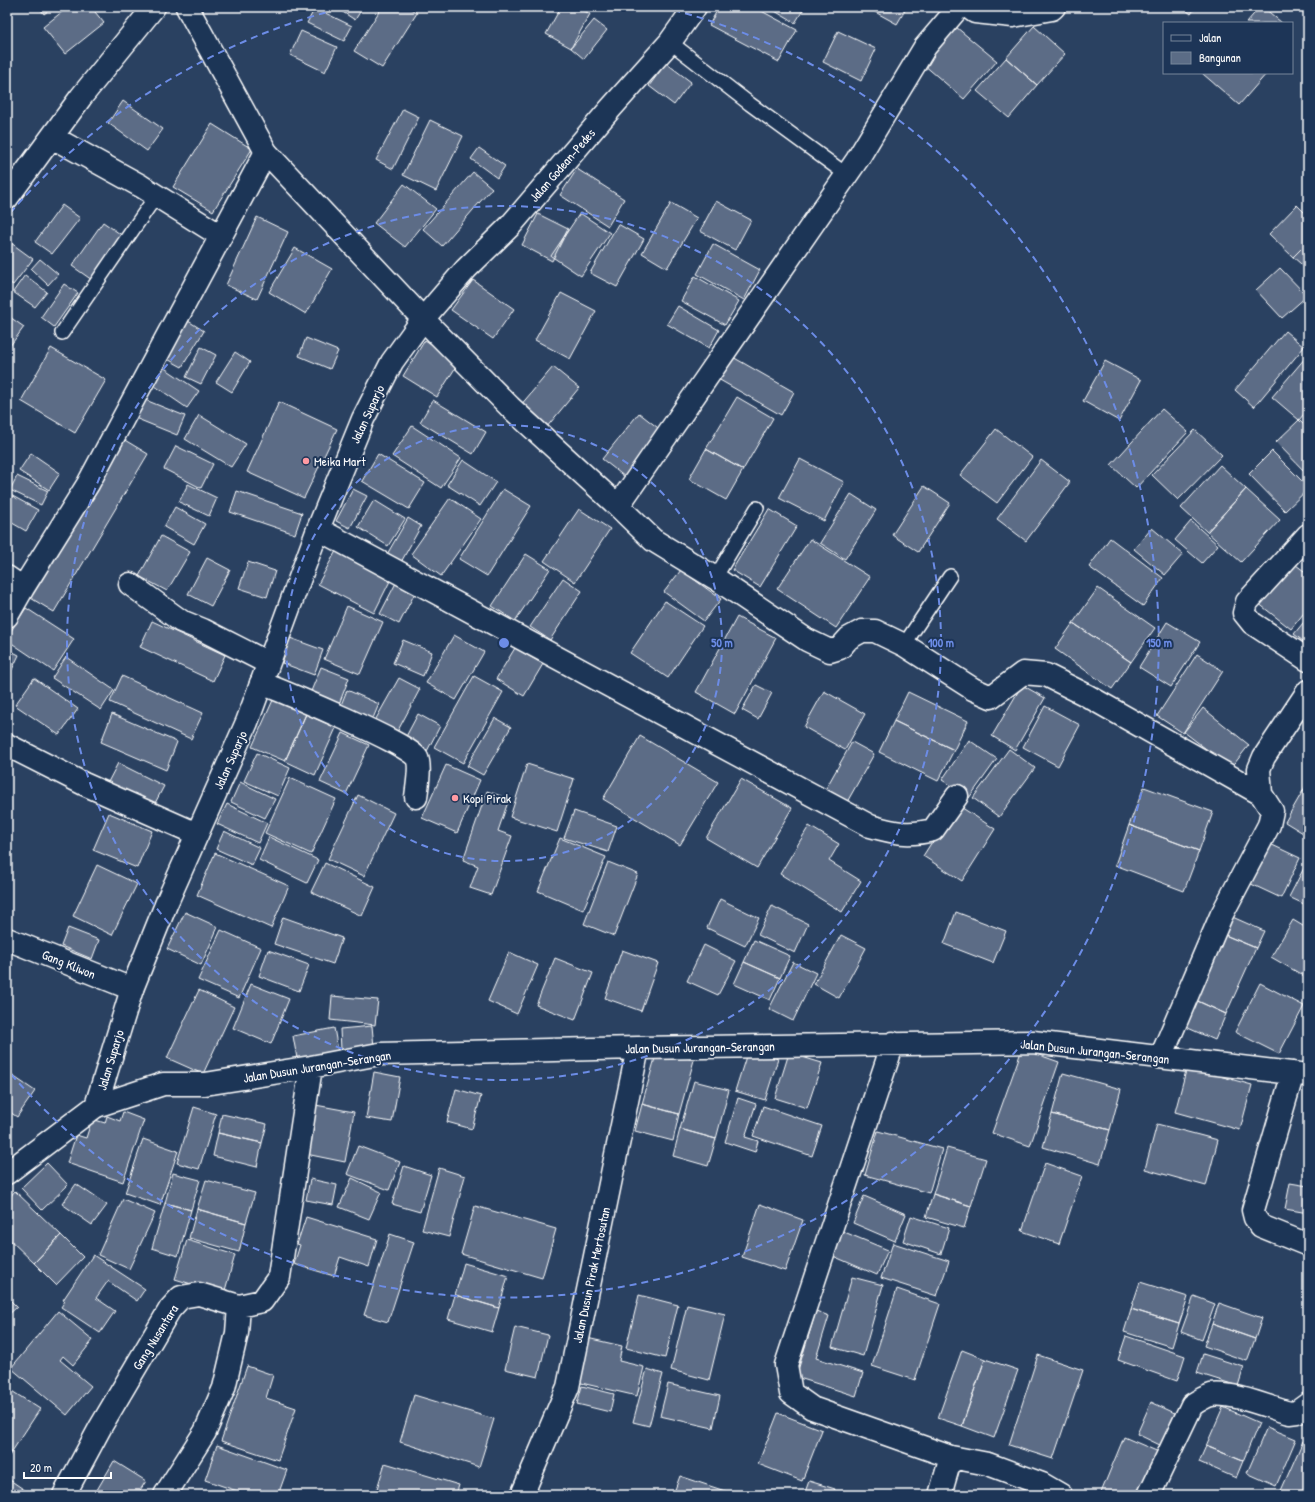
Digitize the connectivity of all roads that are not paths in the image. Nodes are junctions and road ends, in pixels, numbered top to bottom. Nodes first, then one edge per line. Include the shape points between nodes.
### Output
1 (154, 7) edge
2 (187, 7) edge
3 (695, 7) edge
4 (959, 7) edge
5 (968, 7) edge
6 (1054, 7) edge
7 (670, 42) junction
8 (52, 137) junction
9 (266, 152) junction
10 (847, 175) junction
11 (156, 196) junction
12 (7, 198) edge
13 (221, 236) junction
14 (423, 319) junction
15 (62, 333) dead end
16 (618, 506) junction
17 (757, 508) dead end
18 (318, 529) junction
19 (1308, 535) edge
20 (950, 576) dead end
21 (715, 578) junction
22 (15, 583) edge
23 (130, 584) dead end
24 (7, 616) edge
25 (904, 645) junction
26 (1308, 660) edge
27 (265, 673) junction
28 (1308, 691) edge
29 (7, 745) edge
30 (1261, 794) junction
31 (957, 796) dead end
32 (416, 797) dead end
33 (197, 834) junction
34 (7, 939) edge
35 (132, 989) junction
36 (893, 1043) junction
37 (638, 1048) junction
38 (1161, 1057) junction
39 (311, 1067) junction
40 (1300, 1074) edge
41 (96, 1106) junction
42 (7, 1173) edge
43 (1308, 1245) edge
44 (239, 1306) junction
45 (1308, 1404) edge
46 (951, 1457) junction
47 (64, 1495) edge
48 (165, 1495) edge
49 (522, 1495) edge
50 (940, 1495) edge
51 (1061, 1495) edge
52 (1149, 1495) edge

1 - 8 street
2 - 9 street
3 - 7 street, Jalan Godean-Pedes
4 - 10 street via 925,47
5 - 6 street via 975,12 1013,16
7 - 10 lane
7 - 14 street, Jalan Godean-Pedes via 510,226 466,269
8 - 11 street
8 - 12 street
9 - 13 street
9 - 14 street
10 - 16 street
11 - 13 street
11 - 15 lane
13 - 22 street via 88,484
14 - 16 street via 510,407
14 - 18 street, Jalan Suparjo via 392,362 363,419
16 - 21 street via 653,540
17 - 21 lane
18 - 27 street, Jalan Suparjo
18 - 31 street via 870,826 896,833 934,830
19 - 26 street via 1247,602 1244,613 1252,623
20 - 25 lane
21 - 25 street via 806,640 830,651 840,648 849,638 862,631 875,631
22 - 24 street
23 - 27 street via 181,621 203,630
25 - 30 street via 990,697 1023,673 1046,675
27 - 32 street via 414,754 418,762
27 - 33 street, Jalan Suparjo via 247,722
28 - 30 street via 1264,757 1259,769
29 - 33 street via 84,784
30 - 38 street via 1272,811 1269,825 1221,916
33 - 35 street, Jalan Suparjo
34 - 35 street, Gang Kliwon
35 - 41 street, Jalan Suparjo
36 - 37 street, Jalan Dusun Jurangan-Serangan
36 - 38 street, Jalan Dusun Jurangan-Serangan via 1033,1042
36 - 46 street via 786,1365 791,1393 812,1408
37 - 39 street, Jalan Dusun Jurangan-Serangan via 379,1054
37 - 49 street, Jalan Dusun Pirak Mertosutan via 568,1387
38 - 40 street, Jalan Dusun Jurangan-Serangan
39 - 41 street, Jalan Dusun Jurangan-Serangan via 205,1084 163,1084
39 - 44 street, Gang Nusantara via 279,1277 262,1301
40 - 43 street via 1253,1210 1261,1226
41 - 42 street, Jalan Suparjo
44 - 47 street, Gang Nusantara via 199,1294 181,1297 177,1301 101,1426
44 - 48 street via 238,1333 224,1388 205,1432
45 - 52 street via 1297,1412 1289,1413 1235,1397 1212,1395 1201,1399 1192,1405
46 - 50 street
46 - 51 street via 988,1464 1042,1484

